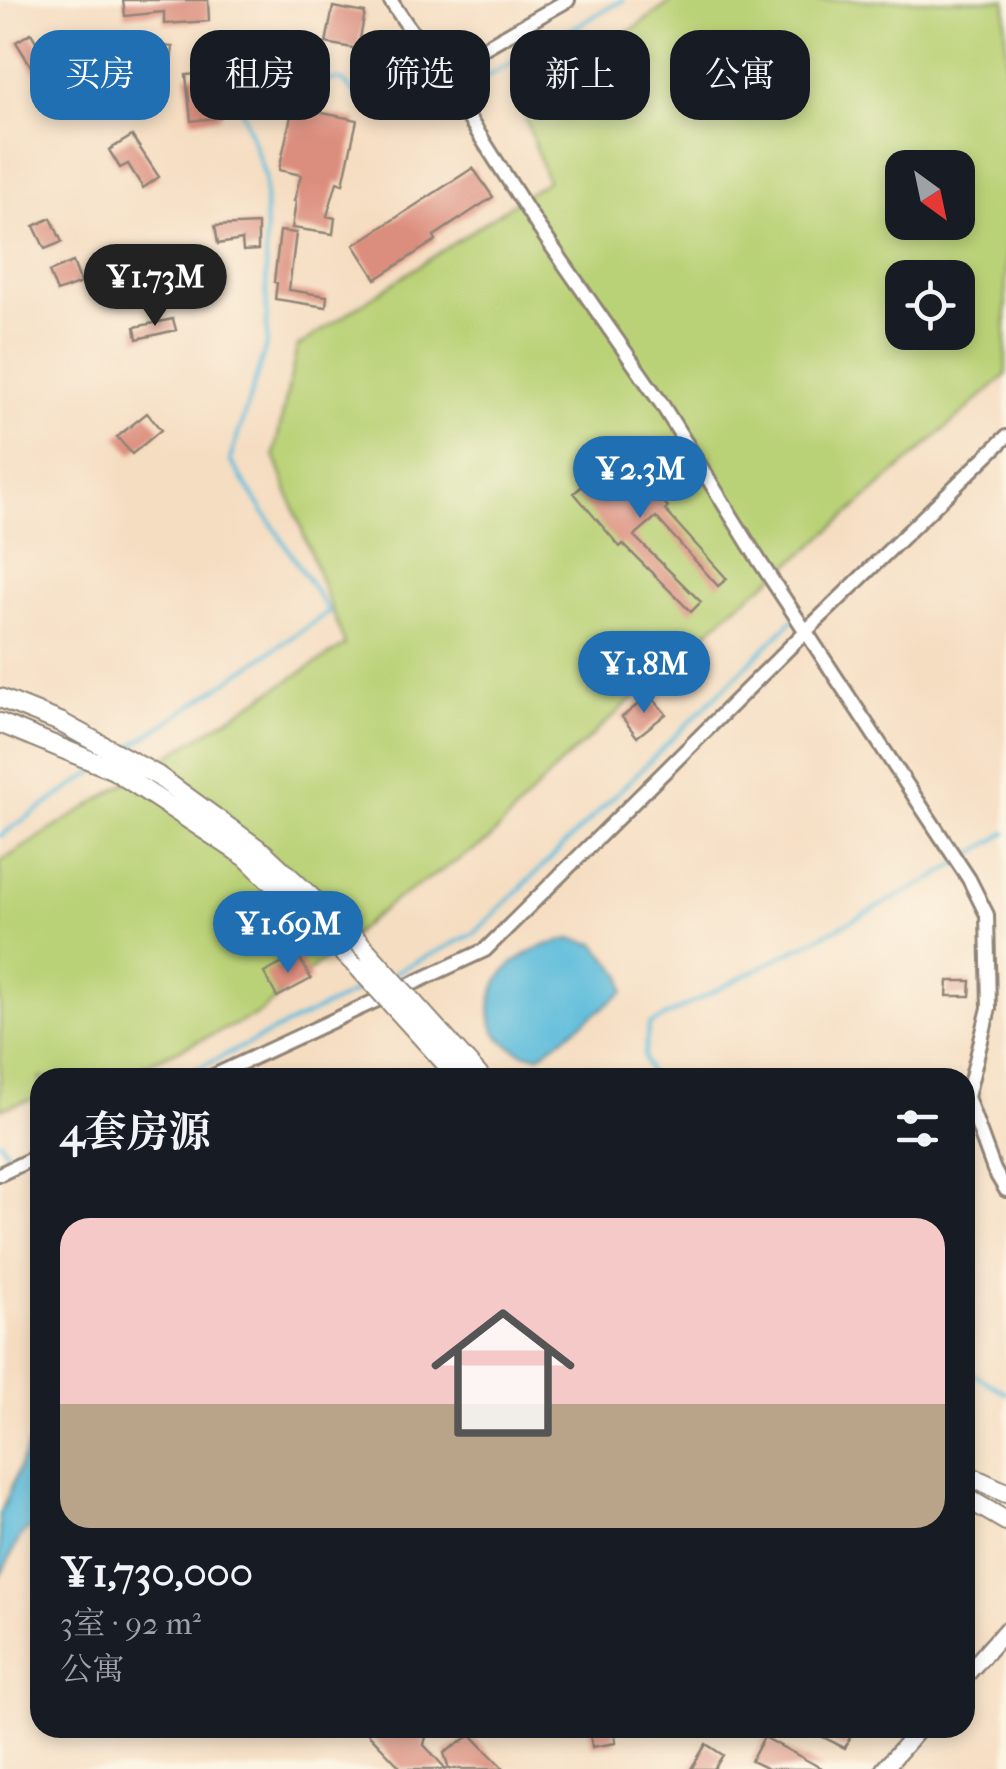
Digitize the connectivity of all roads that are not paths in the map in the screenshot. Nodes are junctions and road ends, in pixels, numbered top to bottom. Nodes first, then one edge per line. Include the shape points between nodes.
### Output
1 (390, 0) edge
2 (568, 0) edge
3 (411, 30) edge
4 (490, 44) edge
5 (470, 120) edge
6 (1006, 437) edge
7 (806, 632) junction
8 (0, 698) edge
9 (0, 723) edge
10 (231, 1068) edge
11 (450, 1068) edge
12 (471, 1068) edge
13 (973, 1068) edge
14 (975, 1120) edge
15 (30, 1160) edge
16 (0, 1174) edge
17 (1006, 1190) edge
18 (975, 1479) edge
19 (1006, 1493) edge
20 (975, 1503) edge
21 (1006, 1520) edge
22 (1006, 1630) edge
23 (975, 1665) edge
24 (911, 1738) edge
25 (884, 1769) edge

1 - 3 street
2 - 4 street
5 - 7 street
6 - 7 street
7 - 10 street via 485,950
7 - 13 street via 987,914 989,1008
8 - 12 main road, bridge via 60,722 158,776 265,854 356,939
9 - 11 main road, bridge via 114,770 246,857
14 - 17 street
15 - 16 street
18 - 19 main road
20 - 21 main road
22 - 23 street
24 - 25 street

